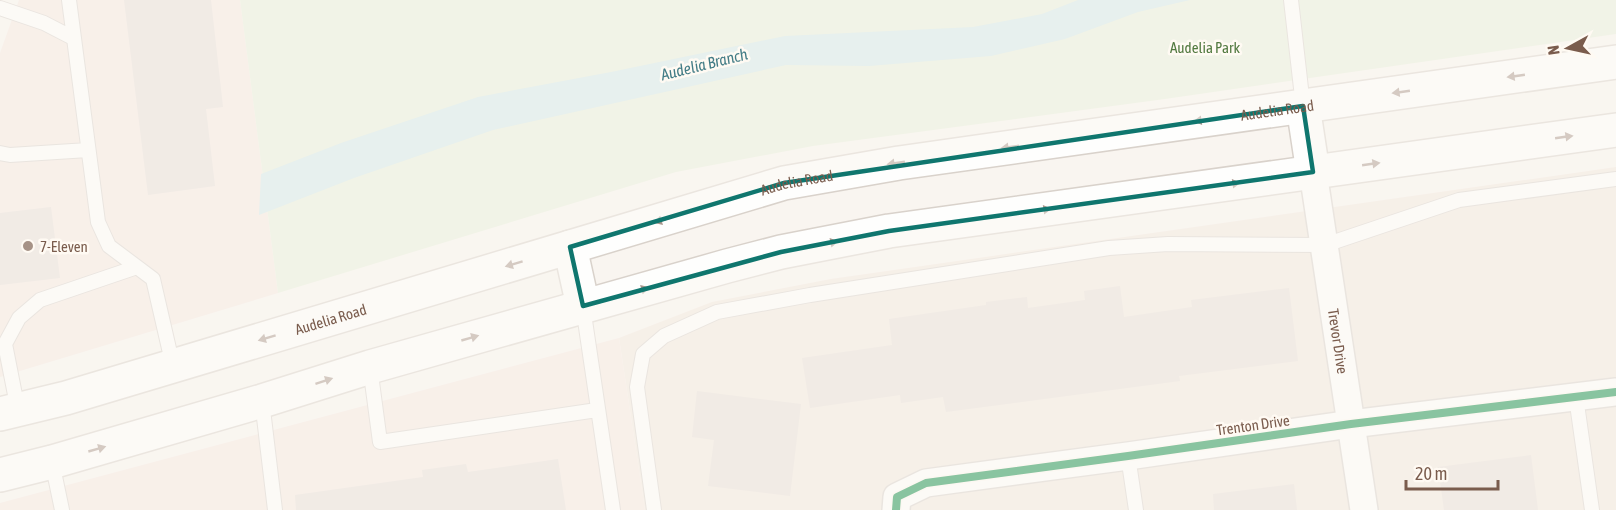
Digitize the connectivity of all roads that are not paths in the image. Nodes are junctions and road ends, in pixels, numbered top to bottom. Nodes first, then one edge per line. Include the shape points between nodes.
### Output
1 (69, 0) edge
2 (1291, 0) edge
3 (0, 8) edge
4 (73, 38) junction
5 (1616, 62) edge
6 (1303, 106) junction
7 (1616, 130) edge
8 (88, 150) junction
9 (0, 153) edge
10 (1313, 172) junction
11 (1616, 179) edge
12 (1325, 245) junction
13 (570, 247) junction
14 (137, 267) junction
15 (583, 306) junction
16 (173, 366) junction
17 (370, 367) junction
18 (1616, 392) edge
19 (1576, 397) junction
20 (262, 401) junction
21 (597, 410) junction
22 (9, 412) edge
23 (1351, 424) junction
24 (1128, 456) junction
25 (52, 462) junction
26 (0, 475) edge
27 (897, 503) edge
28 (62, 510) edge
29 (276, 510) edge
30 (613, 510) edge
31 (654, 510) edge
32 (1136, 510) edge
33 (1364, 510) edge
34 (1592, 510) edge

1 - 4 lane
2 - 6 lane
3 - 4 lane
4 - 8 lane
5 -> 6 main road, Audelia Road
6 - 10 main road
6 -> 13 main road, Audelia Road via 784,183
10 -> 7 main road
8 - 9 lane
8 - 14 lane via 98,222 109,246
10 - 12 street, Trevor Drive
15 -> 10 main road via 781,252 890,231
11 - 12 lane via 1459,200
12 - 23 street, Trevor Drive
12 - 31 lane via 1168,244 1109,248 717,312 664,336 643,354 637,387
13 - 15 main road
13 -> 16 main road, Audelia Road
14 - 16 lane via 153,279
14 - 22 lane via 40,300 19,318 5,344
17 -> 15 main road
15 - 21 lane
16 - 22 main road, Audelia Road
20 -> 17 main road
17 - 21 lane via 380,442
18 - 19 street, Trenton Drive
19 - 23 street, Trenton Drive
19 - 34 lane
25 -> 20 main road
20 - 29 lane
21 - 30 lane
23 - 24 street, Trenton Drive
23 - 33 street, Trevor Drive
24 - 27 street, Trenton Drive via 926,483
24 - 32 lane
25 - 26 main road
25 - 28 lane

